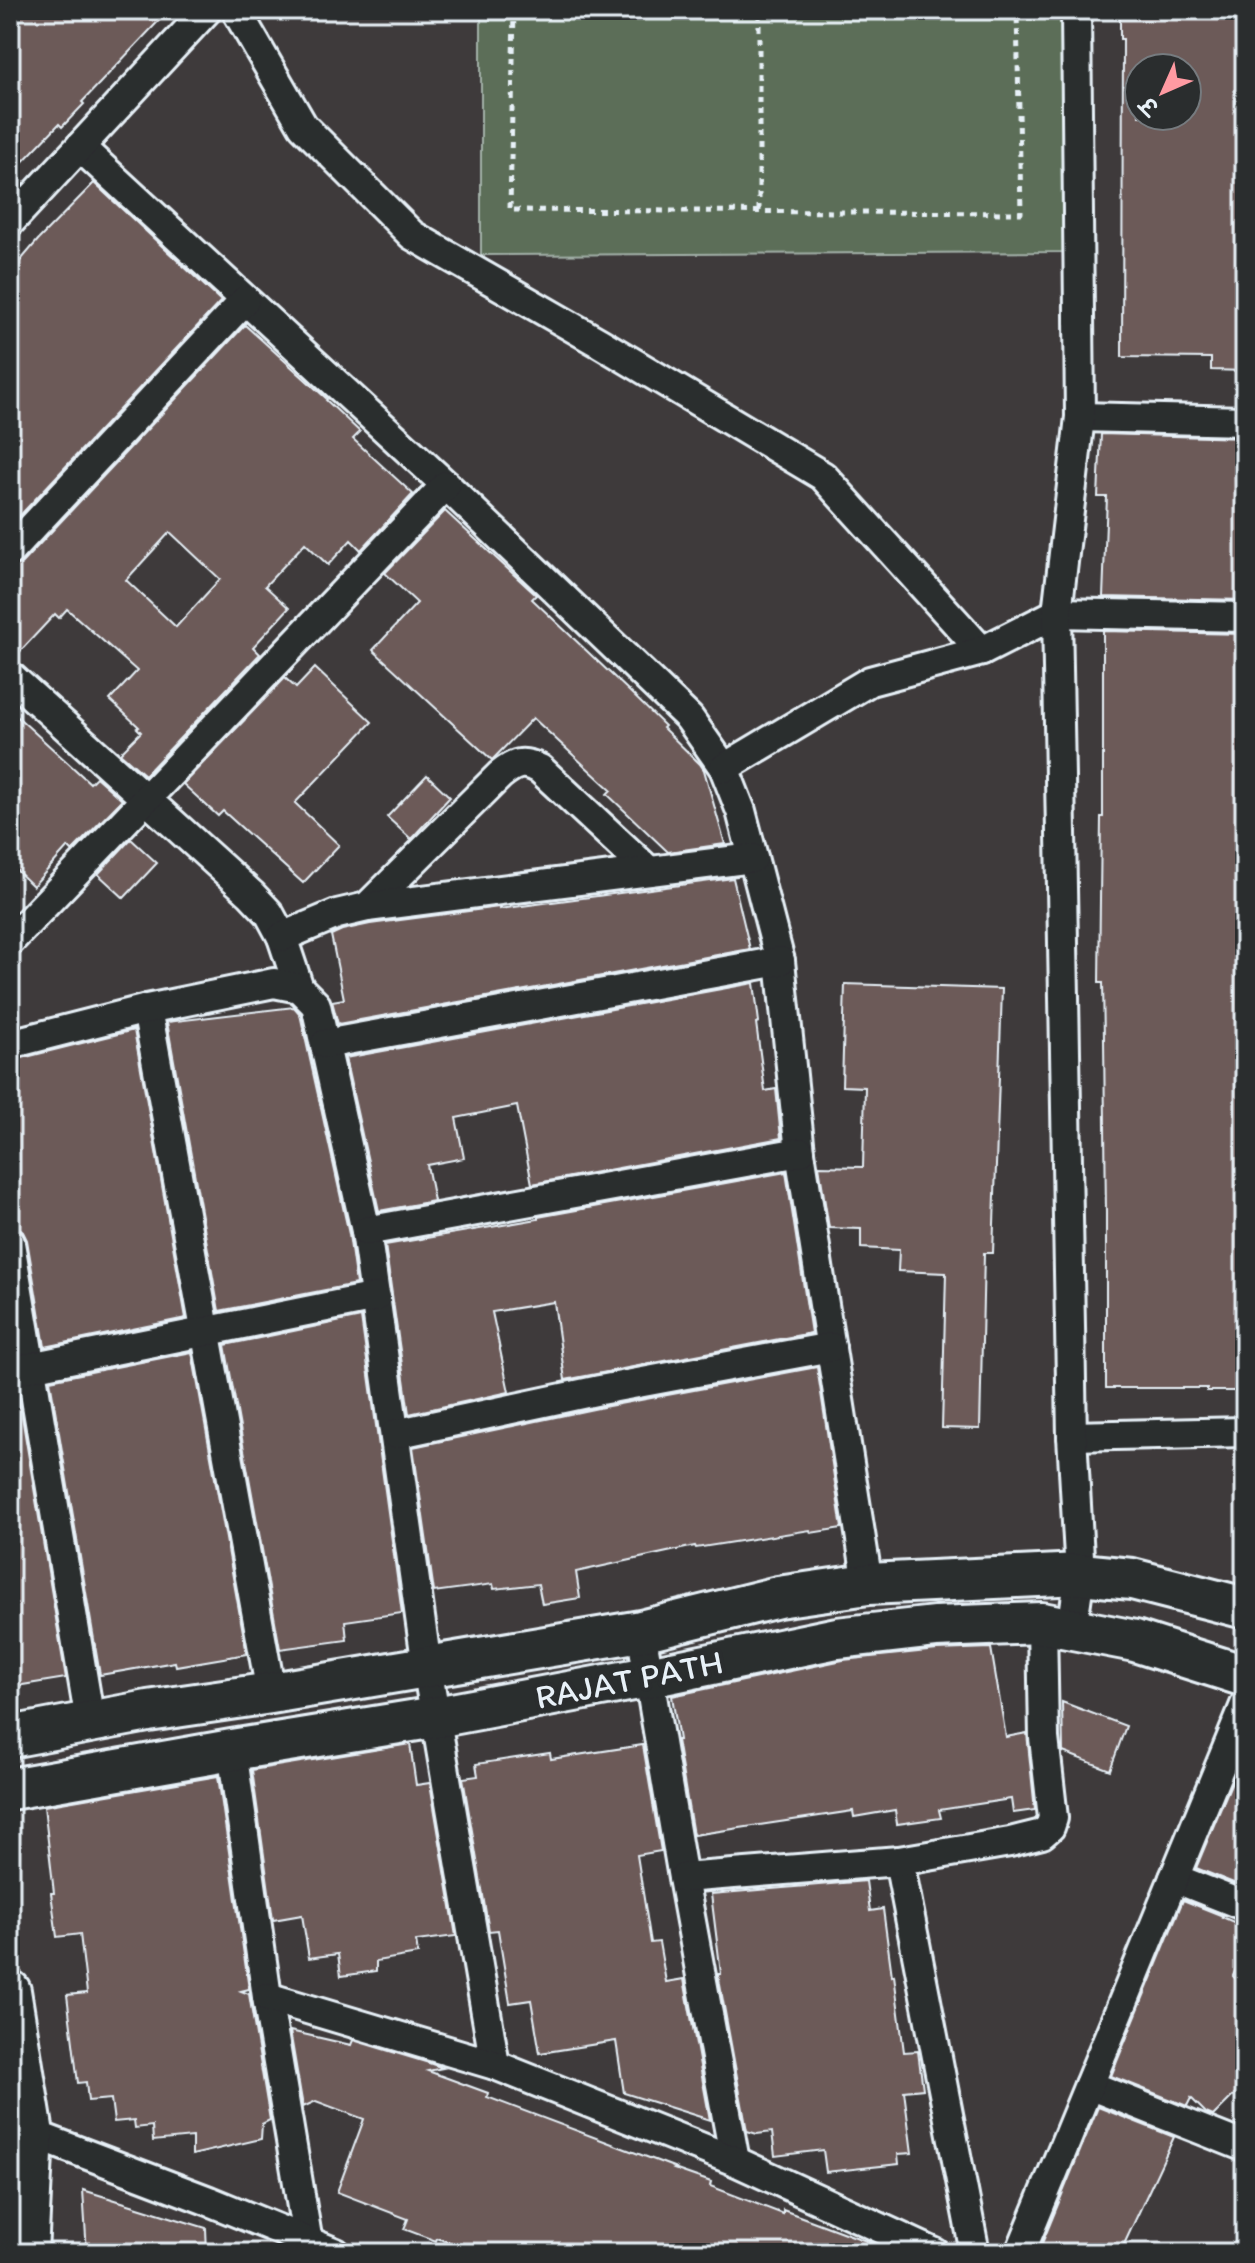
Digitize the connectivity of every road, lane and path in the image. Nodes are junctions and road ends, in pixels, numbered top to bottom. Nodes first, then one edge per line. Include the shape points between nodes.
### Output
1 (207, 10) edge
2 (236, 10) edge
3 (514, 10) edge
4 (759, 10) edge
5 (1017, 10) edge
6 (1076, 10) edge
7 (80, 147) junction
8 (759, 211) junction
9 (10, 222) edge
10 (245, 300) junction
11 (1080, 417) junction
12 (1245, 421) edge
13 (446, 485) junction
14 (10, 551) edge
15 (1057, 613) junction
16 (1245, 617) edge
17 (982, 651) junction
18 (10, 676) edge
19 (724, 768) junction
20 (146, 799) junction
21 (753, 858) junction
22 (649, 871) junction
23 (367, 907) junction
24 (282, 937) junction
25 (10, 941) edge
26 (780, 961) junction
27 (299, 988) junction
28 (147, 1009) junction
29 (10, 1044) edge
30 (325, 1044) junction
31 (800, 1152) junction
32 (366, 1231) junction
33 (10, 1243) edge
34 (376, 1297) junction
35 (206, 1331) junction
36 (831, 1347) junction
37 (20, 1369) edge
38 (1245, 1432) edge
39 (395, 1434) junction
40 (1072, 1436) junction
41 (1080, 1574) junction
42 (868, 1584) junction
43 (1245, 1608) edge
44 (1057, 1626) junction
45 (641, 1631) junction
46 (427, 1667) junction
47 (1245, 1676) edge
48 (649, 1677) junction
49 (271, 1693) junction
50 (1245, 1705) edge
51 (436, 1717) junction
52 (90, 1721) junction
53 (10, 1737) edge
54 (232, 1750) junction
55 (10, 1789) edge
56 (899, 1861) junction
57 (683, 1878) junction
58 (1174, 1878) junction
59 (1245, 1906) edge
60 (10, 1991) edge
61 (267, 1997) junction
62 (495, 2065) junction
63 (1089, 2085) junction
64 (33, 2134) junction
65 (1245, 2147) edge
66 (735, 2161) junction
67 (308, 2243) junction
68 (27, 2253) edge
69 (336, 2253) edge
70 (935, 2253) edge
71 (975, 2253) edge
72 (1020, 2253) edge

1 - 7 street
2 - 17 street via 303,126 412,235 823,476
3 - 8 path via 510,210
4 - 8 path
5 - 8 path via 1021,213
6 - 11 street
7 - 9 street
7 - 10 street
10 - 13 street
10 - 14 street
11 - 12 street
11 - 15 street
13 - 19 street via 689,718
13 - 20 street
15 - 16 street
15 - 17 street
15 - 40 street
17 - 19 street via 870,681
18 - 20 street
19 - 21 street
20 - 24 street via 251,894
20 - 25 street
21 - 22 street
21 - 26 street
22 - 23 street
22 - 23 street via 540,769 528,763 512,765
23 - 24 street
24 - 27 street
26 - 30 street
26 - 31 street
27 - 28 street via 274,983
27 - 30 street via 316,1005
28 - 29 street
28 - 35 street
30 - 32 street
31 - 32 street
31 - 36 street
32 - 34 street
33 - 37 street
34 - 35 street
34 - 39 street
35 - 37 street
35 - 49 street
36 - 39 street
36 - 42 street
37 - 52 street
38 - 40 street
39 - 46 street
40 - 41 street
41 - 42 street, RAJAT PATH
41 - 43 street, RAJAT PATH via 1132,1579
41 - 44 street
42 - 45 street, RAJAT PATH via 778,1597
44 - 47 street, RAJAT PATH via 1135,1641
44 - 48 street, RAJAT PATH via 935,1627 837,1638
44 - 56 street via 1044,1738 1050,1827 1010,1842
45 - 46 street, RAJAT PATH
45 - 48 street
46 - 49 street, RAJAT PATH
46 - 51 street
48 - 51 street, RAJAT PATH
48 - 57 street
49 - 52 street, RAJAT PATH
50 - 58 street
51 - 54 street, RAJAT PATH
51 - 62 street
52 - 53 street, RAJAT PATH
54 - 55 street, RAJAT PATH
54 - 61 street
56 - 57 street
56 - 71 street
57 - 66 street
58 - 59 street
58 - 63 street
60 - 64 street
61 - 62 street
61 - 67 street
62 - 66 street
63 - 65 street
63 - 72 street
64 - 67 street
64 - 68 street
66 - 70 street
67 - 69 street

